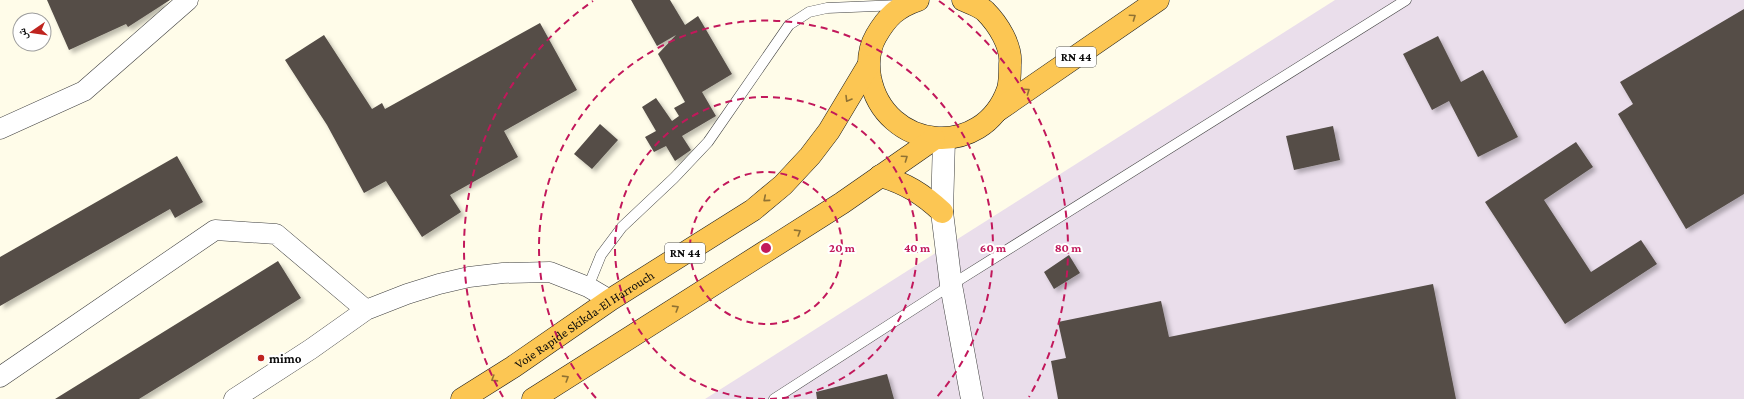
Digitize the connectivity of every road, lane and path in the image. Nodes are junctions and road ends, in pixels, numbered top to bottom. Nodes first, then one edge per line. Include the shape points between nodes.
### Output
1 (188, 0) edge
2 (963, 0) edge
3 (1158, 0) edge
4 (1406, 0) edge
5 (907, 2) edge
6 (868, 66) junction
7 (994, 113) junction
8 (0, 129) edge
9 (939, 139) junction
10 (880, 176) junction
11 (942, 212) junction
12 (951, 285) junction
13 (588, 287) junction
14 (610, 300) junction
15 (366, 310) junction
16 (0, 377) edge
17 (234, 399) edge
18 (462, 399) edge
19 (533, 399) edge
20 (774, 399) edge
21 (972, 399) edge

1 - 8 street via 84,91
2 - 7 highway via 984,11 1002,33 1011,60 1008,88
7 -> 3 highway, RN 44
4 - 12 lane
5 - 6 highway, Voie Rapide Skikda-El Harrouch via 885,21 873,42
5 - 13 lane via 826,8 809,12 790,25 708,142 684,169 622,227 601,255
6 - 9 highway, Voie Rapide Skikda-El Harrouch via 873,92 887,115 908,131
6 -> 14 highway, Voie Rapide Skikda-El Harrouch / RN 44 via 829,131 783,185 753,210
7 - 9 highway via 981,126 969,132
10 -> 9 highway
9 - 11 street
10 - 11 highway via 914,189
19 -> 10 highway via 842,203
11 - 12 street
12 - 20 lane
12 - 21 street
13 - 14 street
13 - 15 street via 550,272 496,274 439,284
14 -> 18 highway, Voie Rapide Skikda-El Harrouch / RN 44
15 - 16 street via 276,234 215,230
15 - 17 street

